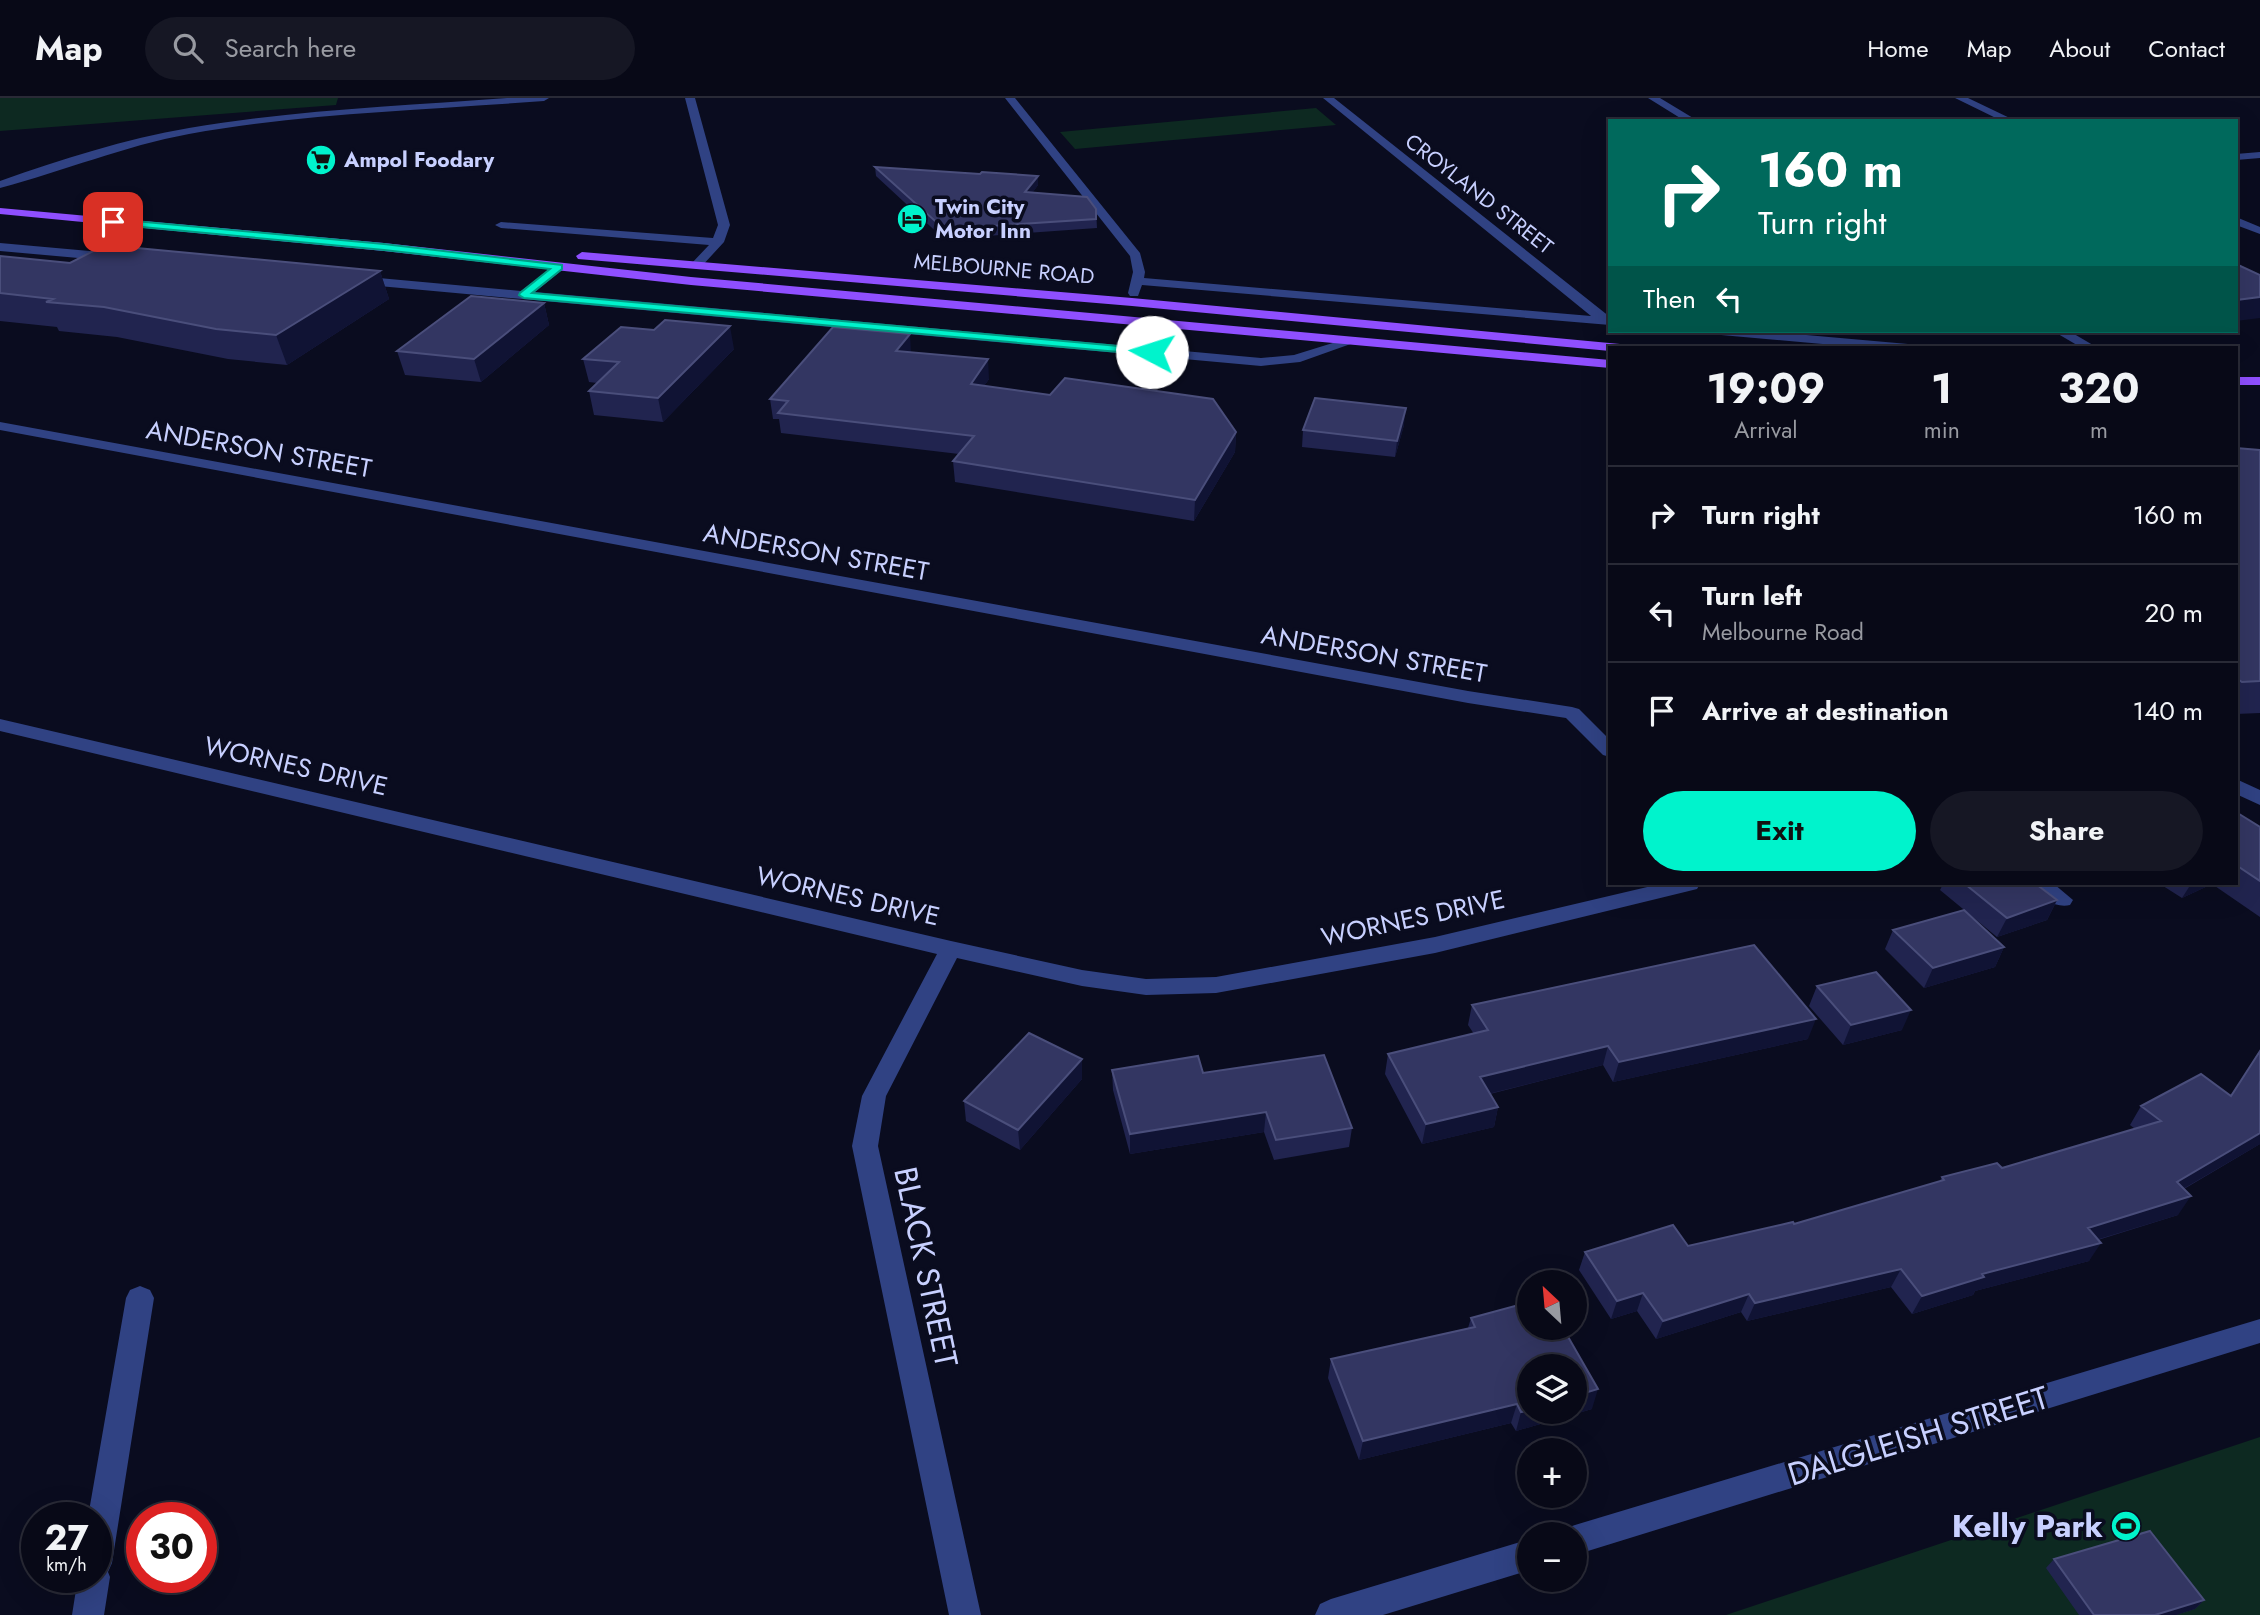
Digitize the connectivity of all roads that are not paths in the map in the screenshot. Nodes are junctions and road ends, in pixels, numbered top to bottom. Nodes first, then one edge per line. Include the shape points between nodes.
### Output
1 (544, 98) edge
2 (690, 98) edge
3 (1010, 98) edge
4 (1328, 98) edge
5 (1653, 98) edge
6 (1960, 98) edge
7 (1690, 119) edge
8 (2007, 119) edge
9 (2260, 155) edge
10 (81, 157) junction
11 (2238, 157) edge
12 (0, 185) edge
13 (0, 197) edge
14 (0, 211) edge
15 (2238, 221) edge
16 (501, 225) dead end
17 (2260, 231) edge
18 (718, 242) junction
19 (0, 247) edge
20 (384, 247) junction
21 (124, 258) edge
22 (697, 264) junction
23 (558, 267) junction
24 (344, 278) edge
25 (691, 281) junction
26 (1138, 281) junction
27 (524, 295) junction
28 (1132, 302) junction
29 (1326, 321) junction
30 (1608, 321) edge
31 (1743, 333) edge
32 (2064, 333) edge
33 (1323, 338) junction
34 (1352, 341) junction
35 (1886, 346) edge
36 (2087, 346) edge
37 (1608, 347) edge
38 (1608, 365) edge
39 (2260, 381) edge
40 (2238, 382) edge
41 (0, 426) edge
42 (0, 725) edge
43 (1608, 749) edge
44 (2238, 786) edge
45 (2260, 799) edge
46 (1685, 885) edge
47 (2041, 885) edge
48 (2062, 900) dead end
49 (951, 949) junction
50 (140, 1298) dead end
51 (2260, 1331) edge
52 (106, 1502) edge
53 (1587, 1536) edge
54 (1517, 1558) edge
55 (91, 1593) edge
56 (88, 1615) edge
57 (965, 1615) edge
58 (1331, 1615) edge

1 - 10 street via 253,122
2 - 18 street via 724,219
3 - 26 street via 1136,256
4 - 30 street, CROYLAND STREET
5 - 7 street
6 - 8 street
9 - 11 street
10 - 12 street
10 - 13 street
14 - 20 main road, MELBOURNE ROAD
15 - 17 street
16 - 18 street
18 - 22 street
19 - 21 street
20 - 22 main road, MELBOURNE ROAD
20 - 23 main road, MELBOURNE ROAD
22 - 25 main road
22 - 28 main road, MELBOURNE ROAD
23 - 25 main road, MELBOURNE ROAD
23 - 27 street
24 - 27 street, MELBOURNE ROAD
25 - 33 main road, MELBOURNE ROAD
26 - 28 street
26 - 30 street
27 - 34 street, MELBOURNE ROAD via 1261,362 1295,359
28 - 29 main road, MELBOURNE ROAD
29 - 33 main road
29 - 37 main road, MELBOURNE ROAD
31 - 35 street
32 - 36 street
33 - 34 main road, MELBOURNE ROAD
34 - 38 main road, MELBOURNE ROAD
39 - 40 main road
41 - 43 street, ANDERSON STREET via 1572,713
42 - 49 street, WORNES DRIVE
44 - 45 street
46 - 49 street, WORNES DRIVE via 1435,945 1216,985 1146,987
47 - 48 street
49 - 57 street, BLACK STREET via 874,1096 865,1146
50 - 52 street
51 - 53 street, DALGLEISH STREET
54 - 58 street
55 - 56 street

